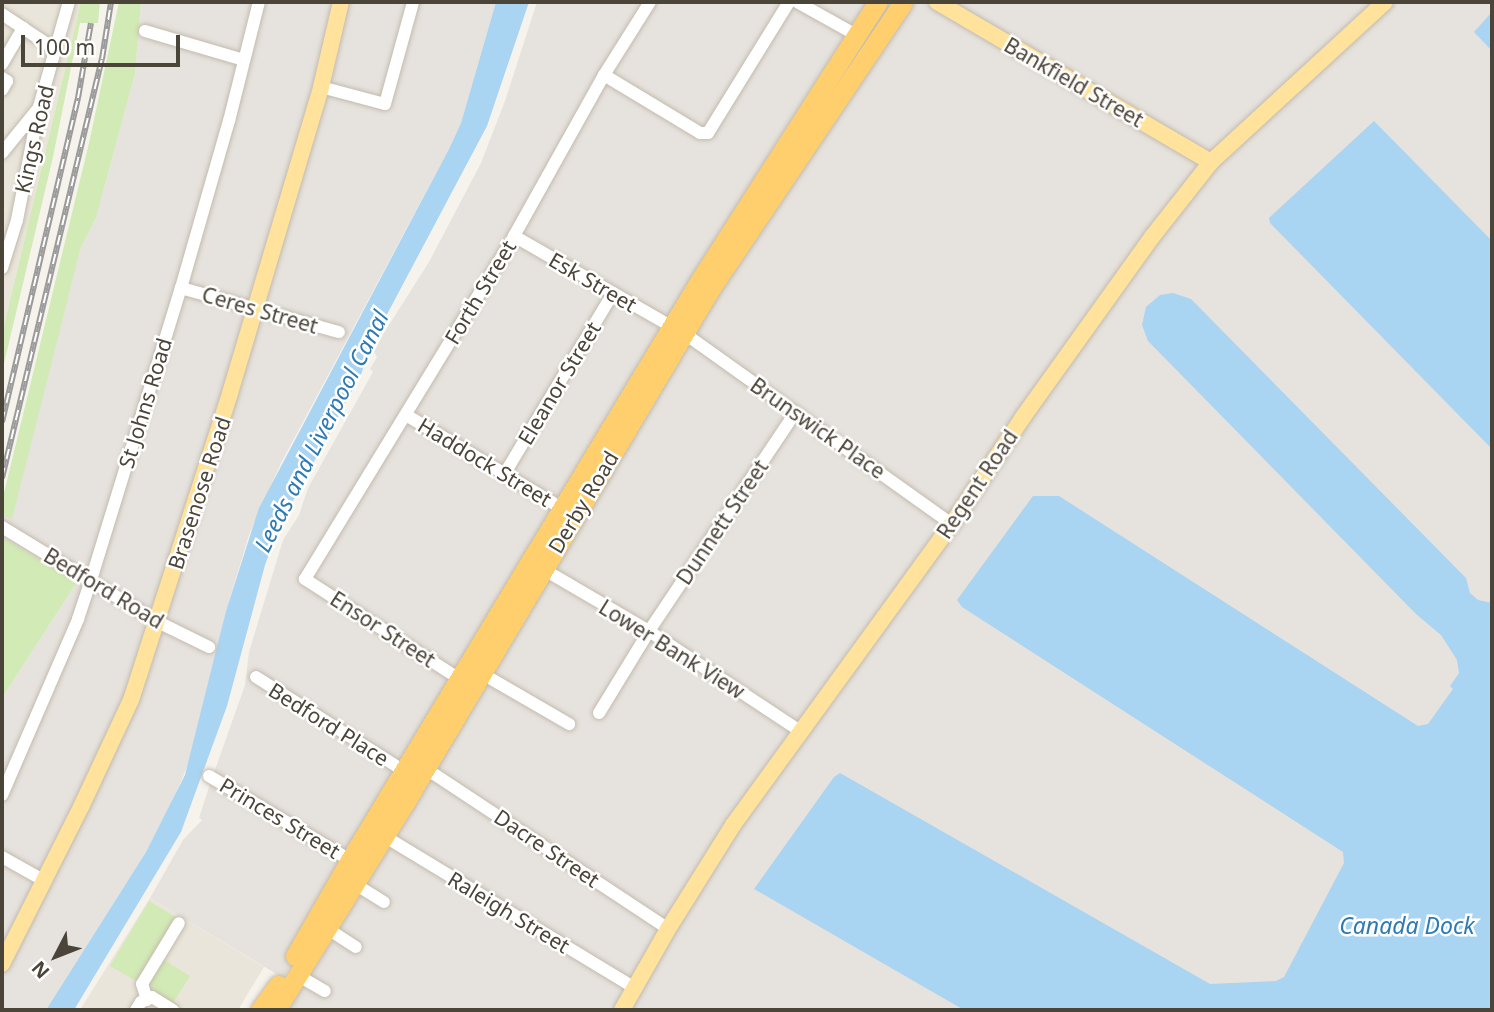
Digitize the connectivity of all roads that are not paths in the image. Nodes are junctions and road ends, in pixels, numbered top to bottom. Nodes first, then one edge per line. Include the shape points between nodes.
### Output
1 (69, 2) edge
2 (259, 2) edge
3 (341, 2) edge
4 (413, 2) edge
5 (650, 2) edge
6 (789, 2) edge
7 (797, 2) edge
8 (878, 2) edge
9 (888, 2) edge
10 (903, 2) edge
11 (937, 2) edge
12 (1385, 2) edge
13 (2, 14) edge
14 (23, 28) junction
15 (145, 31) dead end
16 (858, 36) junction
17 (56, 50) junction
18 (244, 60) junction
19 (2, 64) edge
20 (604, 75) junction
21 (833, 76) junction
22 (321, 87) junction
23 (39, 107) junction
24 (2, 153) edge
25 (1211, 162) junction
26 (514, 236) junction
27 (2, 268) edge
28 (181, 288) junction
29 (613, 293) junction
30 (254, 309) junction
31 (678, 330) junction
32 (339, 332) dead end
33 (795, 412) junction
34 (406, 415) junction
35 (505, 473) junction
36 (563, 509) junction
37 (952, 524) junction
38 (2, 527) edge
39 (543, 569) junction
40 (305, 579) joint
41 (91, 580) junction
42 (158, 622) junction
43 (649, 631) junction
44 (209, 647) dead end
45 (481, 673) junction
46 (256, 677) dead end
47 (461, 680) junction
48 (599, 713) dead end
49 (569, 724) dead end
50 (800, 731) junction
51 (425, 768) junction
52 (404, 771) junction
53 (209, 776) dead end
54 (2, 795) edge
55 (384, 836) junction
56 (2, 857) edge
57 (350, 860) junction
58 (45, 881) junction
59 (355, 884) junction
60 (384, 902) dead end
61 (179, 922) dead end
62 (328, 929) junction
63 (668, 929) junction
64 (356, 947) dead end
65 (2, 964) edge
66 (297, 975) junction
67 (635, 988) junction
68 (325, 991) dead end
69 (146, 1000) junction
70 (136, 1010) edge
71 (173, 1010) edge
72 (260, 1010) edge
73 (276, 1010) edge
74 (622, 1010) edge

1 - 17 street, Kings Road
2 - 18 street, St Johns Road
3 - 22 main road, Brasenose Road
4 - 22 street via 385,104
5 - 20 street, Forth Street
6 - 20 street via 708,133 700,133
7 - 16 street
8 - 16 highway, Derby Road
9 - 21 highway via 850,60
10 - 31 highway, Derby Road
11 - 25 main road, Bankfield Street
12 - 25 main road, Regent Road
13 - 14 street
14 - 17 street
14 - 19 street
15 - 18 street
16 - 21 highway, Derby Road
17 - 23 street, Kings Road
18 - 28 street, St Johns Road
20 - 26 street, Forth Street
21 - 31 highway, Derby Road
22 - 30 main road, Brasenose Road
23 - 24 street
23 - 27 street, Kings Road via 17,220
25 - 37 main road, Regent Road via 1063,359
26 - 29 street, Esk Street
26 - 34 street, Forth Street
28 - 30 street, Ceres Street
28 - 41 street, St Johns Road
29 - 31 street, Esk Street
29 - 35 street, Eleanor Street
30 - 32 street, Ceres Street
30 - 42 main road, Brasenose Road
31 - 33 street, Brunswick Place
31 - 36 highway, Derby Road
31 - 39 highway, Derby Road
33 - 37 street, Brunswick Place
33 - 43 street, Dunnett Street
34 - 35 street, Haddock Street
34 - 40 street, Forth Street
35 - 36 street, Haddock Street
36 - 47 highway, Derby Road
37 - 50 main road, Regent Road
38 - 41 street, Bedford Road
39 - 43 street, Lower Bank View
39 - 45 highway, Derby Road
40 - 47 street, Ensor Street
41 - 42 street, Bedford Road
41 - 54 street, St Johns Road
42 - 44 street, Bedford Road
42 - 58 main road, Brasenose Road via 131,700
43 - 48 street, Dunnett Street
43 - 50 street, Lower Bank View
45 - 49 street
45 - 51 highway, Derby Road
46 - 52 street, Bedford Place
47 - 52 highway, Derby Road
50 - 63 main road, Regent Road via 733,825
51 - 55 highway, Derby Road
51 - 63 street, Dacre Street
52 - 57 highway, Derby Road
53 - 57 street, Princes Street
55 - 59 highway, Derby Road
55 - 67 street, Raleigh Street
56 - 58 street
57 - 72 highway, Derby Road
58 - 65 main road, Brasenose Road
59 - 60 street
59 - 62 highway, Derby Road
61 - 69 street via 142,985
62 - 64 street
62 - 66 highway, Derby Road
63 - 67 main road, Regent Road
66 - 68 street
66 - 73 highway, Derby Road
67 - 74 main road, Regent Road
69 - 70 street
69 - 71 street via 152,997

